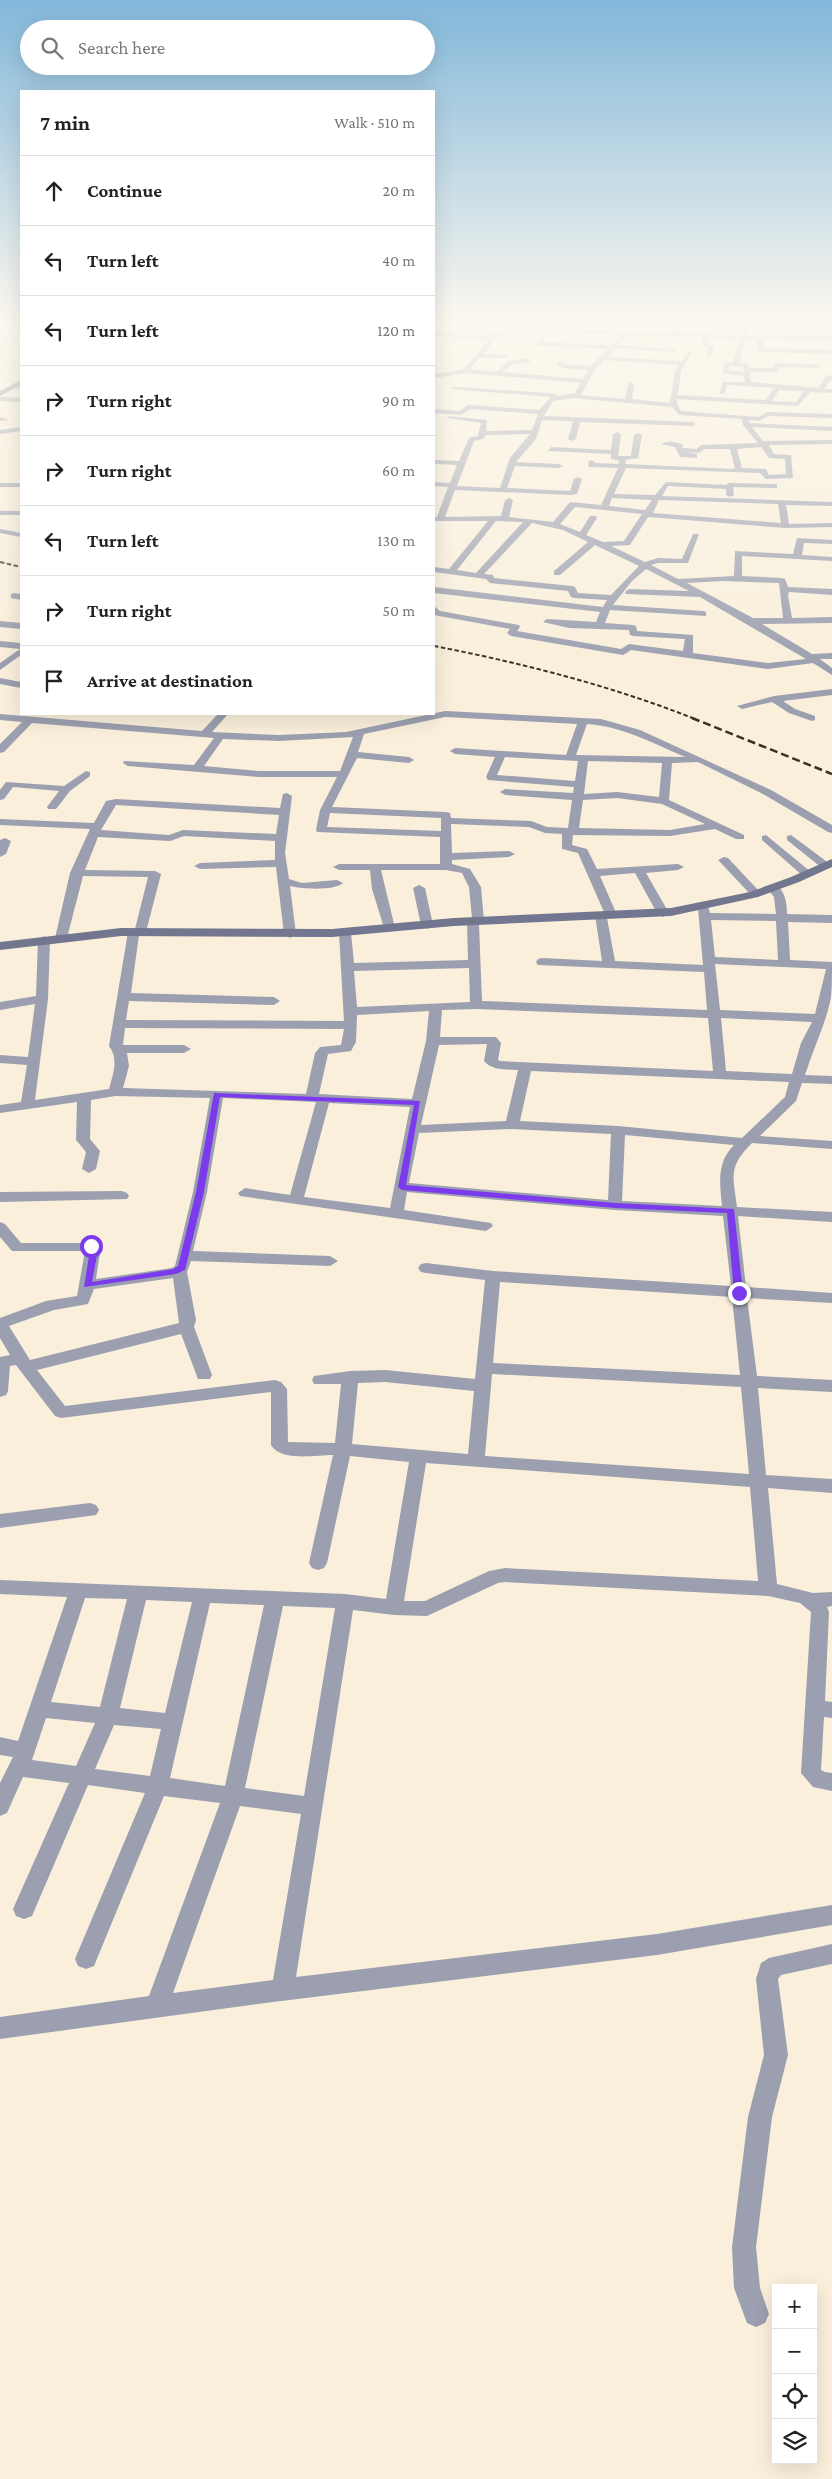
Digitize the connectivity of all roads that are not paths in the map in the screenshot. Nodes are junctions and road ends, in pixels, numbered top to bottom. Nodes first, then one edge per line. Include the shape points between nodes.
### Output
1 (481, 438) edge
2 (532, 438) edge
3 (616, 438) edge
4 (638, 438) edge
5 (758, 438) edge
6 (692, 440) dead end
7 (832, 442) edge
8 (665, 444) dead end
9 (715, 446) junction
10 (765, 446) junction
11 (734, 447) junction
12 (551, 449) dead end
13 (684, 450) junction
14 (832, 450) edge
15 (614, 452) junction
16 (694, 456) dead end
17 (435, 462) edge
18 (592, 462) dead end
19 (461, 463) junction
20 (622, 463) junction
21 (512, 464) junction
22 (559, 466) dead end
23 (740, 470) junction
24 (435, 471) edge
25 (457, 472) junction
26 (578, 479) dead end
27 (435, 484) edge
28 (0, 485) edge
29 (20, 485) edge
30 (451, 486) junction
31 (774, 486) dead end
32 (728, 487) junction
33 (503, 490) junction
34 (832, 495) edge
35 (611, 496) junction
36 (658, 499) junction
37 (518, 500) dead end
38 (782, 502) junction
39 (832, 505) edge
40 (604, 508) junction
41 (734, 512) junction
42 (0, 513) edge
43 (18, 513) edge
44 (649, 514) junction
45 (593, 518) dead end
46 (437, 519) edge
47 (493, 520) junction
48 (504, 520) junction
49 (529, 522) junction
50 (556, 524) junction
51 (832, 525) edge
52 (785, 526) junction
53 (0, 531) edge
54 (20, 535) edge
55 (582, 535) junction
56 (696, 536) dead end
57 (832, 542) edge
58 (598, 543) junction
59 (464, 555) junction
60 (474, 556) dead end
61 (483, 557) dead end
62 (797, 557) junction
63 (493, 558) junction
64 (832, 559) edge
65 (646, 566) junction
66 (435, 570) edge
67 (451, 572) junction
68 (558, 573) dead end
69 (478, 575) junction
70 (738, 579) junction
71 (490, 580) junction
72 (678, 580) junction
73 (785, 589) junction
74 (435, 590) edge
75 (629, 592) dead end
76 (832, 592) edge
77 (702, 594) junction
78 (472, 595) junction
79 (612, 598) junction
80 (606, 609) junction
81 (435, 610) edge
82 (703, 614) dead end
83 (512, 615) dead end
84 (788, 619) junction
85 (832, 620) edge
86 (751, 621) junction
87 (547, 622) dead end
88 (0, 624) edge
89 (498, 624) junction
90 (600, 625) junction
91 (688, 625) junction
92 (20, 626) edge
93 (0, 644) edge
94 (20, 646) edge
95 (20, 652) edge
96 (688, 654) junction
97 (832, 656) edge
98 (813, 659) junction
99 (11, 660) junction
100 (20, 661) edge
101 (0, 667) edge
102 (832, 672) edge
103 (0, 681) edge
104 (20, 684) edge
105 (832, 692) edge
106 (774, 698) junction
107 (742, 706) dead end
108 (123, 715) edge
109 (222, 715) edge
110 (0, 717) edge
111 (57, 717) edge
112 (812, 718) dead end
113 (30, 719) junction
114 (583, 721) junction
115 (114, 726) junction
116 (359, 733) junction
117 (205, 734) junction
118 (220, 736) junction
119 (0, 750) edge
120 (455, 751) dead end
121 (501, 754) junction
122 (353, 755) junction
123 (584, 757) junction
124 (570, 758) junction
125 (409, 760) dead end
126 (667, 760) junction
127 (701, 760) junction
128 (128, 764) dead end
129 (196, 770) junction
130 (86, 774) dead end
131 (344, 774) junction
132 (580, 784) junction
133 (66, 789) junction
134 (505, 792) dead end
135 (0, 796) edge
136 (287, 796) dead end
137 (578, 797) junction
138 (664, 801) junction
139 (52, 807) dead end
140 (325, 810) junction
141 (286, 812) junction
142 (446, 821) junction
143 (0, 822) edge
144 (716, 826) junction
145 (94, 829) junction
146 (832, 830) edge
147 (570, 831) junction
148 (446, 834) junction
149 (740, 837) dead end
150 (280, 838) junction
151 (766, 838) dead end
152 (791, 838) dead end
153 (5, 840) dead end
154 (0, 854) edge
155 (509, 854) dead end
156 (724, 860) dead end
157 (446, 862) junction
158 (281, 863) junction
159 (830, 864) edge
160 (200, 866) dead end
161 (339, 868) dead end
162 (375, 868) junction
163 (678, 868) dead end
164 (639, 870) junction
165 (76, 873) junction
166 (592, 873) junction
167 (807, 874) junction
168 (284, 881) junction
169 (337, 883) dead end
170 (772, 887) junction
171 (419, 888) dead end
172 (755, 893) junction
173 (705, 912) junction
174 (663, 913) junction
175 (606, 915) junction
176 (782, 918) junction
177 (832, 919) edge
178 (475, 921) junction
179 (428, 925) junction
180 (389, 928) junction
181 (137, 932) junction
182 (345, 932) junction
183 (290, 934) junction
184 (61, 938) junction
185 (44, 940) junction
186 (0, 946) edge
187 (542, 962) dead end
188 (474, 964) junction
189 (609, 964) junction
190 (710, 964) junction
191 (784, 964) junction
192 (347, 967) junction
193 (832, 968) edge
194 (124, 996) junction
195 (42, 999) junction
196 (274, 1001) dead end
197 (476, 1005) junction
198 (0, 1006) edge
199 (436, 1007) junction
200 (351, 1011) junction
201 (715, 1013) junction
202 (820, 1018) junction
203 (119, 1024) junction
204 (350, 1025) junction
205 (433, 1041) junction
206 (120, 1049) junction
207 (184, 1049) dead end
208 (0, 1059) edge
209 (33, 1061) junction
210 (526, 1067) junction
211 (720, 1075) junction
212 (797, 1078) junction
213 (832, 1080) edge
214 (115, 1092) junction
215 (217, 1094) junction
216 (84, 1096) junction
217 (318, 1097) junction
218 (418, 1103) junction
219 (28, 1104) junction
220 (0, 1109) edge
221 (512, 1125) junction
222 (413, 1129) junction
223 (618, 1130) junction
224 (747, 1140) junction
225 (832, 1145) edge
226 (89, 1168) dead end
227 (402, 1187) junction
228 (245, 1194) dead end
229 (122, 1196) dead end
230 (0, 1197) edge
231 (296, 1200) junction
232 (616, 1205) junction
233 (731, 1211) junction
234 (396, 1213) junction
235 (832, 1217) edge
236 (486, 1226) dead end
237 (0, 1227) edge
238 (330, 1261) dead end
239 (182, 1263) junction
240 (426, 1268) dead end
241 (493, 1276) junction
242 (87, 1285) junction
243 (739, 1293) junction
244 (832, 1298) edge
245 (0, 1324) edge
246 (186, 1327) junction
247 (1, 1362) edge
248 (23, 1363) junction
249 (486, 1368) junction
250 (204, 1375) dead end
251 (350, 1377) junction
252 (320, 1380) dead end
253 (749, 1381) junction
254 (484, 1386) junction
255 (832, 1386) edge
256 (0, 1391) edge
257 (343, 1448) junction
258 (420, 1456) junction
259 (476, 1461) junction
260 (757, 1480) junction
261 (832, 1486) edge
262 (90, 1510) dead end
263 (0, 1521) edge
264 (318, 1563) dead end
265 (0, 1587) edge
266 (768, 1589) junction
267 (78, 1591) junction
268 (138, 1593) junction
269 (203, 1595) junction
270 (275, 1598) junction
271 (832, 1599) edge
272 (813, 1600) junction
273 (344, 1601) junction
274 (394, 1608) junction
275 (39, 1709) junction
276 (823, 1709) edge
277 (108, 1716) junction
278 (173, 1722) junction
279 (0, 1746) edge
280 (22, 1760) junction
281 (83, 1775) junction
282 (832, 1782) edge
283 (158, 1786) junction
284 (233, 1796) junction
285 (310, 1806) junction
286 (0, 1807) edge
287 (24, 1910) dead end
288 (832, 1915) edge
289 (832, 1954) edge
290 (86, 1959) dead end
291 (283, 1989) junction
292 (157, 2006) junction
293 (0, 2028) edge
294 (756, 2314) dead end

1 - 19 street via 471,438
2 - 21 street
3 - 15 street
4 - 20 street via 634,458
5 - 10 street
6 - 9 street via 712,441
7 - 10 street
8 - 13 street via 680,446 678,449
9 - 11 street
9 - 13 street via 700,447 699,451
10 - 11 street
10 - 14 street
10 - 23 street via 772,456 788,458 789,477
11 - 23 street
12 - 15 street
13 - 16 street via 683,455
15 - 20 street via 614,457
17 - 19 street
18 - 20 street via 592,465
19 - 25 street
20 - 23 street
20 - 35 street
21 - 22 street
21 - 33 street
24 - 25 street
25 - 30 street
26 - 33 street via 572,493
27 - 30 street
28 - 29 street
30 - 33 street
30 - 46 street
31 - 32 street
32 - 36 street via 668,484
32 - 41 street
34 - 39 street
35 - 36 street
35 - 40 street
36 - 41 street
36 - 44 street
37 - 48 street via 505,500
38 - 39 street
38 - 41 street
38 - 52 street
40 - 44 street
40 - 50 street via 571,504
41 - 44 street
41 - 52 street
42 - 43 street
44 - 58 street via 627,543
45 - 55 street
46 - 47 street
47 - 48 street
47 - 59 street
48 - 49 street
49 - 50 street
49 - 63 street
50 - 55 street
51 - 52 street
53 - 54 street
55 - 58 street
56 - 65 street via 685,561 655,560
57 - 62 street via 800,540
58 - 65 street
58 - 68 street
59 - 60 street
59 - 67 street
61 - 63 street
62 - 64 street
62 - 70 street via 742,550 737,554
63 - 69 street
65 - 72 street
65 - 79 street
66 - 67 street
67 - 69 street
69 - 71 street via 491,577
70 - 72 street
70 - 73 street via 783,581
71 - 78 street
71 - 79 street via 572,590 574,595
72 - 77 street
73 - 76 street
73 - 84 street
74 - 78 street
75 - 77 street
77 - 86 street
78 - 80 street
79 - 80 street
80 - 90 street
80 - 91 street
81 - 89 street
82 - 91 street
83 - 89 street
84 - 85 street
84 - 86 street
86 - 98 street
87 - 90 street
88 - 92 street
89 - 96 street via 516,627 511,633 623,652 629,647
90 - 91 street via 633,628 634,633
91 - 96 street
93 - 94 street
95 - 99 street
96 - 98 street via 768,666
97 - 98 street
98 - 102 street
99 - 100 street
99 - 101 street
103 - 104 street
105 - 106 street
106 - 107 street
106 - 112 street via 792,711
108 - 115 street
109 - 117 street
110 - 113 street
111 - 113 street
111 - 115 street
113 - 119 street
114 - 116 street via 445,714
114 - 124 street
114 - 127 street via 608,723 636,732
115 - 117 street
116 - 118 street via 279,738
116 - 122 street
117 - 118 street
118 - 129 street
120 - 121 street
121 - 124 street
121 - 132 street via 492,778
122 - 125 street
122 - 131 street
123 - 124 street
123 - 126 street
123 - 132 street
126 - 127 street
126 - 138 street
127 - 146 street via 767,792
128 - 129 street
129 - 131 street
130 - 133 street
131 - 140 street
132 - 137 street
133 - 135 street via 10,784
133 - 139 street
134 - 137 street
136 - 141 street
137 - 138 street via 622,795
137 - 147 street
138 - 144 street
140 - 142 street via 444,814
140 - 148 street via 320,829 324,831
141 - 145 street via 113,802
141 - 150 street
142 - 147 street via 531,824 545,830
142 - 148 street
143 - 145 street
144 - 147 street via 653,834
144 - 149 street
145 - 150 street via 170,838 183,833
145 - 165 street
147 - 166 street via 566,847 583,851
148 - 157 street
150 - 158 street
151 - 167 street
152 - 159 street
153 - 154 street
155 - 157 street
156 - 172 street
157 - 162 street
157 - 178 street via 470,876 475,890
158 - 160 street
158 - 168 street
159 - 167 street
161 - 162 street
162 - 180 street
163 - 164 street
164 - 166 street
164 - 174 street
165 - 181 street via 155,874
165 - 184 street
166 - 175 street
167 - 170 street
168 - 169 street via 302,886
168 - 183 street
170 - 172 street
170 - 176 street via 780,897
171 - 179 street
172 - 173 street
173 - 174 street
173 - 176 street
173 - 190 street
174 - 175 street
175 - 178 street
175 - 189 street
176 - 177 street
176 - 191 street
178 - 179 street
178 - 188 street
179 - 180 street
180 - 182 street
181 - 183 street
181 - 184 street
181 - 194 street
182 - 183 street
182 - 192 street
184 - 185 street
185 - 186 street
185 - 195 street
187 - 189 street
188 - 192 street
188 - 197 street
189 - 190 street
190 - 191 street
190 - 201 street
191 - 193 street
192 - 200 street
193 - 202 street
194 - 196 street
194 - 203 street
195 - 198 street
195 - 209 street
197 - 199 street
197 - 201 street
199 - 200 street
199 - 205 street
200 - 204 street
201 - 202 street
201 - 211 street
202 - 212 street via 808,1042
203 - 204 street
203 - 206 street via 116,1046
204 - 217 street via 349,1046 322,1053
205 - 210 street via 491,1040 494,1043 492,1063
205 - 218 street
206 - 207 street
206 - 214 street via 122,1066
208 - 209 street
209 - 219 street
210 - 211 street
210 - 221 street
211 - 212 street
212 - 213 street
212 - 224 street via 785,1106
214 - 215 street
214 - 216 street
215 - 217 street
215 - 239 street via 200,1192
216 - 219 street
216 - 226 street via 83,1140 93,1151
217 - 218 street
217 - 231 street
218 - 222 street
219 - 220 street
221 - 222 street
221 - 223 street
222 - 227 street
223 - 224 street
223 - 232 street
224 - 225 street
224 - 233 street via 731,1156 727,1167
227 - 232 street
227 - 234 street
228 - 231 street
229 - 230 street
231 - 234 street
232 - 233 street
233 - 235 street
233 - 243 street
234 - 236 street
237 - 242 street via 17,1248 93,1246
238 - 239 street
239 - 242 street
239 - 246 street
240 - 241 street
241 - 243 street
241 - 249 street
242 - 245 street via 82,1300 52,1305
243 - 244 street
243 - 253 street
245 - 248 street
246 - 248 street
246 - 250 street
247 - 248 street
247 - 256 street
248 - 257 street via 61,1412 275,1386 279,1389 280,1445 283,1448
249 - 253 street
249 - 254 street
251 - 252 street
251 - 254 street via 385,1376
251 - 257 street
253 - 255 street
253 - 260 street
254 - 259 street
257 - 258 street
257 - 264 street
258 - 259 street
258 - 274 street
259 - 260 street
260 - 261 street
260 - 266 street
262 - 263 street
265 - 267 street
266 - 272 street
266 - 274 street via 505,1575 495,1576 427,1609
267 - 268 street
267 - 275 street
268 - 269 street
268 - 277 street
269 - 270 street
269 - 278 street
270 - 273 street
270 - 284 street
271 - 272 street
272 - 276 street via 820,1612
273 - 274 street
273 - 285 street
275 - 277 street
275 - 280 street
276 - 282 street via 811,1773 820,1781
277 - 278 street
277 - 281 street
278 - 283 street
279 - 280 street
280 - 281 street
280 - 286 street
281 - 283 street
281 - 287 street
283 - 284 street
283 - 290 street
284 - 285 street
284 - 292 street
285 - 291 street
288 - 291 street via 749,1931 571,1956
289 - 294 street via 777,1965 769,1970 767,1979 776,2055 760,2117 744,2247 746,2288
291 - 292 street
292 - 293 street

